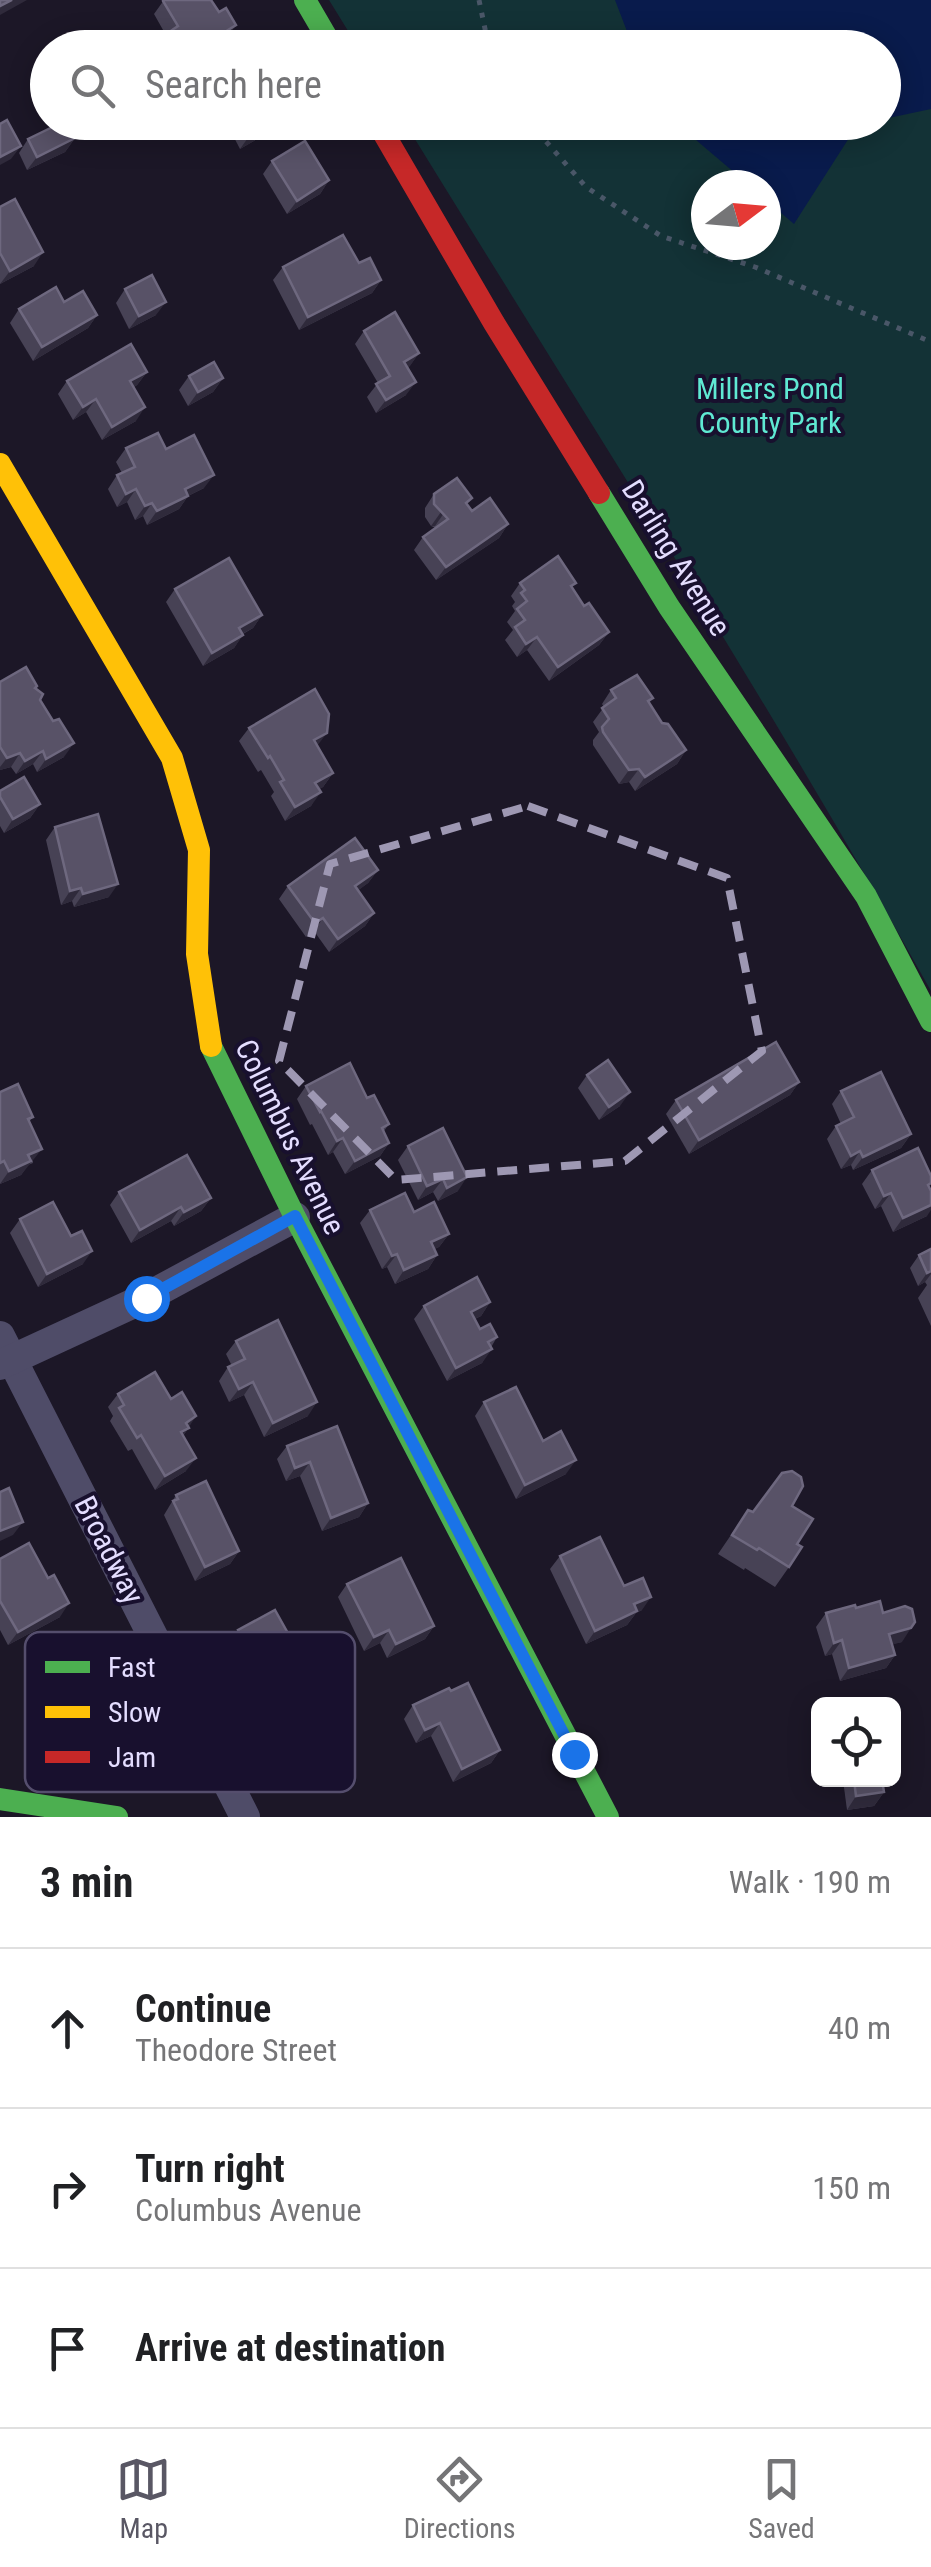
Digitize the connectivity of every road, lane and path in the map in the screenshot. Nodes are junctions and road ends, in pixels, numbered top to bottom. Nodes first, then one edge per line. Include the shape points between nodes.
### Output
1 (305, 0) edge
2 (479, 0) edge
3 (322, 30) edge
4 (486, 30) edge
5 (387, 140) edge
6 (544, 140) edge
7 (931, 342) edge
8 (0, 464) edge
9 (931, 1021) edge
10 (295, 1216) junction
11 (4, 1353) edge
12 (149, 1632) edge
13 (232, 1792) edge
14 (0, 1799) edge
15 (117, 1817) edge
16 (245, 1817) edge
17 (608, 1817) edge

1 - 3 street
2 - 4 path
5 - 9 street, Darling Avenue via 669,607 866,896
6 - 7 path via 586,186 662,236
8 - 10 street, Columbus Avenue via 172,758 199,850 197,954 211,1048
10 - 11 street via 146,1298
10 - 17 street, Columbus Avenue
11 - 12 street, Broadway
13 - 16 street, Broadway
14 - 15 street

